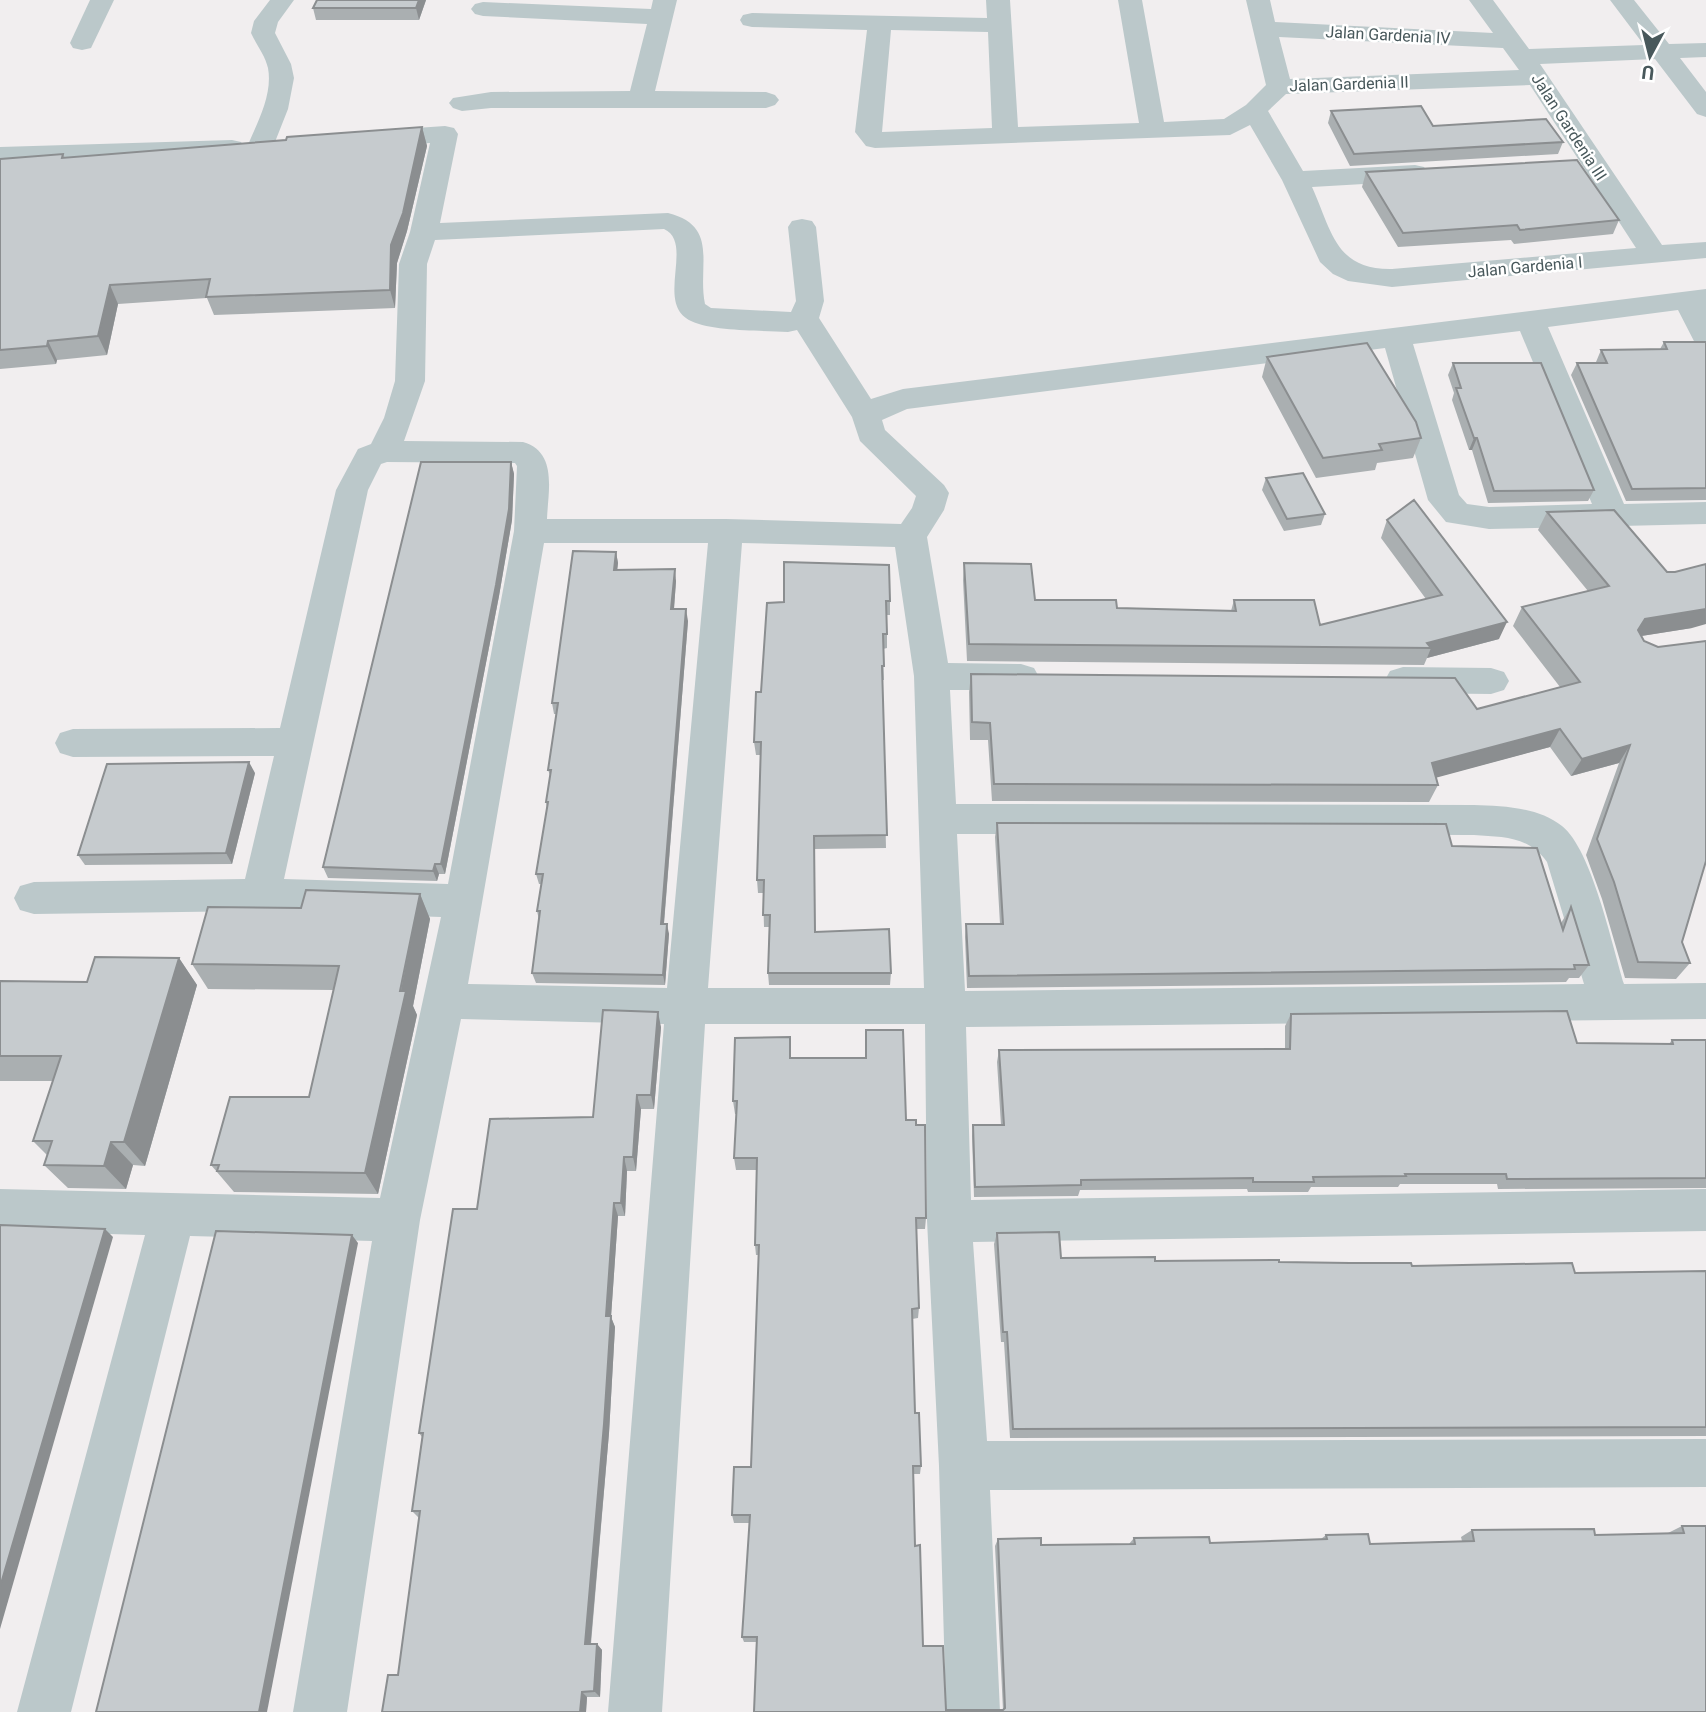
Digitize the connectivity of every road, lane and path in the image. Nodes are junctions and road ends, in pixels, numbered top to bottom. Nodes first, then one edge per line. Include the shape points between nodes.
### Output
1 (102, 0) edge
2 (282, 0) edge
3 (1130, 0) edge
4 (1258, 0) edge
5 (1481, 0) edge
6 (1622, 0) edge
7 (663, 8) edge
8 (483, 9) dead end
9 (999, 12) edge
10 (752, 20) dead end
11 (880, 24) junction
12 (1265, 29) junction
13 (82, 43) dead end
14 (1706, 50) edge
15 (1663, 52) junction
16 (1523, 58) junction
17 (1279, 87) junction
18 (641, 99) junction
19 (766, 100) dead end
20 (461, 103) dead end
21 (1706, 109) edge
22 (1255, 110) junction
23 (1153, 130) junction
24 (1005, 135) junction
25 (352, 140) edge
26 (286, 145) edge
27 (260, 147) junction
28 (0, 155) edge
29 (1593, 163) junction
30 (1566, 165) edge
31 (1444, 172) edge
32 (1295, 180) junction
33 (802, 227) dead end
34 (424, 232) junction
35 (1706, 250) edge
36 (1655, 256) junction
37 (1697, 299) edge
38 (804, 318) junction
39 (1531, 322) junction
40 (1396, 335) junction
41 (1706, 338) edge
42 (867, 416) junction
43 (384, 451) junction
44 (1706, 513) edge
45 (1612, 514) junction
46 (530, 531) junction
47 (726, 531) junction
48 (910, 536) junction
49 (932, 676) junction
50 (1058, 677) edge
51 (1365, 680) edge
52 (1491, 681) dead end
53 (294, 741) junction
54 (73, 743) dead end
55 (936, 819) junction
56 (261, 895) junction
57 (34, 898) dead end
58 (464, 901) junction
59 (444, 1001) junction
60 (1706, 1001) edge
61 (1611, 1004) junction
62 (686, 1006) junction
63 (945, 1009) junction
64 (0, 1210) edge
65 (1706, 1210) edge
66 (173, 1213) junction
67 (398, 1220) junction
68 (949, 1220) junction
69 (1706, 1463) edge
70 (964, 1466) junction
71 (44, 1712) edge
72 (320, 1712) edge
73 (635, 1712) edge
74 (973, 1712) edge

1 - 13 street
2 - 27 street via 263,33 280,67 280,86 279,101
3 - 23 street
4 - 12 street
5 - 16 street, Jalan Gardenia III
6 - 15 street
7 - 8 street
7 - 18 street
9 - 11 street
9 - 24 street
10 - 11 street
11 - 24 street, Jalan Gardenia II via 868,132 872,138
12 - 16 street, Jalan Gardenia IV
12 - 17 street
14 - 15 street
15 - 16 street
15 - 21 street
16 - 17 street, Jalan Gardenia II
16 - 29 street, Jalan Gardenia III
17 - 22 street, Jalan Gardenia II
18 - 19 street
18 - 20 street
22 - 23 street, Jalan Gardenia II via 1230,127
22 - 32 street
23 - 24 street, Jalan Gardenia II
25 - 34 street via 444,134
26 - 27 street
27 - 28 street
29 - 30 street
29 - 36 street, Jalan Gardenia III
31 - 32 street
32 - 36 street, Jalan Gardenia I via 1330,256 1345,270 1369,278
33 - 38 street via 810,301
34 - 38 street via 678,223 688,236 691,308 702,315 724,318 788,323
34 - 43 street via 413,264 410,381
35 - 36 street, Jalan Gardenia I
37 - 39 street
37 - 41 street
38 - 42 street
39 - 40 street
39 - 45 street
40 - 42 street via 903,399
40 - 45 street via 1448,506 1477,517
42 - 48 street via 871,434 933,493 928,510
43 - 46 street via 527,455 533,466
43 - 53 street via 365,461 352,490
44 - 45 street
46 - 47 street
46 - 58 street
47 - 48 street
47 - 62 street
48 - 49 street
49 - 50 street
49 - 55 street
51 - 52 street
53 - 54 street
53 - 56 street
55 - 61 street via 1519,822 1557,842
55 - 63 street
56 - 57 street
56 - 58 street
58 - 59 street
59 - 62 street
59 - 67 street
60 - 61 street
61 - 63 street
62 - 63 street
62 - 73 street
63 - 68 street
64 - 66 street
65 - 68 street
66 - 67 street
66 - 71 street
67 - 72 street
68 - 70 street
69 - 70 street
70 - 74 street

